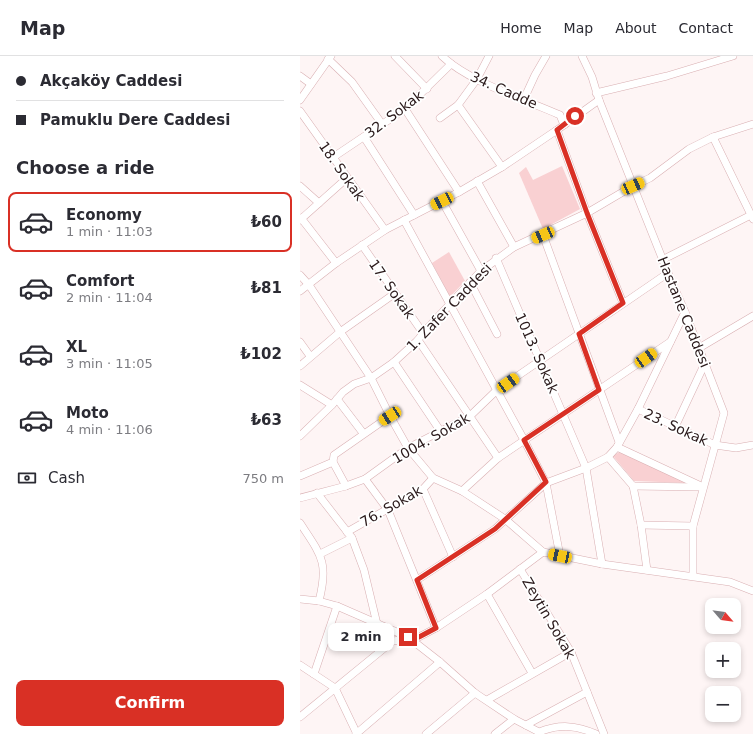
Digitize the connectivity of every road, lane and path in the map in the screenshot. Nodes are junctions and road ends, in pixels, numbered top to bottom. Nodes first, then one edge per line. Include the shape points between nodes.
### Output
1 (395, 56) edge
2 (442, 56) edge
3 (489, 56) edge
4 (546, 56) edge
5 (733, 56) edge
6 (583, 57) edge
7 (330, 58) edge
8 (451, 64) junction
9 (300, 76) edge
10 (477, 79) junction
11 (311, 84) junction
12 (427, 89) junction
13 (598, 97) junction
14 (524, 99) junction
15 (300, 100) edge
16 (458, 105) junction
17 (405, 109) junction
18 (300, 111) edge
19 (440, 118) dead end
20 (382, 124) junction
21 (753, 124) edge
22 (564, 125) junction
23 (557, 130) junction
24 (364, 136) junction
25 (713, 137) junction
26 (332, 158) junction
27 (502, 166) junction
28 (346, 178) junction
29 (477, 181) junction
30 (300, 186) edge
31 (633, 186) junction
32 (460, 192) junction
33 (442, 201) junction
34 (319, 203) junction
35 (587, 213) junction
36 (414, 215) junction
37 (752, 218) edge
38 (301, 219) edge
39 (404, 220) junction
40 (385, 230) junction
41 (543, 235) junction
42 (362, 245) junction
43 (514, 247) junction
44 (496, 258) junction
45 (662, 260) junction
46 (336, 263) junction
47 (481, 271) junction
48 (668, 273) junction
49 (300, 275) edge
50 (470, 282) junction
51 (309, 285) junction
52 (300, 291) edge
53 (394, 294) junction
54 (623, 303) junction
55 (450, 304) junction
56 (686, 312) junction
57 (753, 316) edge
58 (340, 332) junction
59 (423, 333) junction
60 (497, 334) dead end
61 (579, 334) junction
62 (418, 340) junction
63 (300, 342) edge
64 (670, 342) junction
65 (699, 348) junction
66 (310, 356) junction
67 (539, 361) junction
68 (394, 362) junction
69 (705, 363) junction
70 (300, 366) edge
71 (371, 378) junction
72 (300, 385) edge
73 (497, 390) junction
74 (599, 390) junction
75 (337, 399) junction
76 (332, 405) junction
77 (638, 409) junction
78 (564, 414) junction
79 (390, 416) junction
80 (470, 416) junction
81 (675, 427) junction
82 (441, 432) junction
83 (363, 433) junction
84 (300, 436) edge
85 (524, 440) junction
86 (618, 444) junction
87 (715, 445) junction
88 (753, 446) edge
89 (408, 448) junction
90 (608, 457) junction
91 (498, 458) junction
92 (333, 462) junction
93 (586, 468) junction
94 (300, 476) edge
95 (433, 478) junction
96 (365, 479) junction
97 (546, 482) junction
98 (346, 486) junction
99 (633, 486) junction
100 (703, 487) junction
101 (423, 489) junction
102 (462, 491) junction
103 (317, 493) junction
104 (300, 498) edge
105 (388, 510) junction
106 (505, 519) junction
107 (300, 523) edge
108 (641, 525) junction
109 (693, 526) junction
110 (347, 532) junction
111 (352, 538) junction
112 (543, 552) junction
113 (320, 554) junction
114 (560, 556) junction
115 (453, 557) junction
116 (602, 564) junction
117 (520, 569) junction
118 (647, 570) junction
119 (694, 576) junction
120 (417, 580) junction
121 (753, 591) edge
122 (487, 594) junction
123 (300, 598) edge
124 (319, 601) junction
125 (337, 606) junction
126 (377, 624) junction
127 (436, 628) junction
128 (408, 637) junction
129 (571, 652) junction
130 (440, 662) junction
131 (300, 665) edge
132 (532, 673) junction
133 (314, 674) junction
134 (335, 688) junction
135 (587, 692) junction
136 (475, 693) junction
137 (487, 700) junction
138 (300, 717) edge
139 (514, 719) junction
140 (526, 725) junction
141 (540, 733) edge
142 (357, 734) edge
143 (426, 734) edge
144 (495, 734) edge
145 (596, 734) edge
146 (604, 734) edge

1 - 12 street
2 - 8 street, 34. Cadde
3 - 10 street
4 - 14 street via 534,75
5 - 13 street
6 - 13 street, Hastane Caddesi
7 - 11 street
7 - 20 street via 352,82
8 - 10 street, 34. Cadde
8 - 12 street, 32. Sokak
9 - 11 street
10 - 14 street, 34. Cadde
10 - 16 street
11 - 15 street
12 - 17 street, 32. Sokak
13 - 22 street
13 - 31 street, Hastane Caddesi
14 - 22 street, 34. Cadde via 560,115
16 - 19 street
16 - 27 street
17 - 20 street, 32. Sokak
17 - 32 street
18 - 26 street, 18. Sokak
20 - 24 street, 32. Sokak
21 - 25 street, 1. Zafer Caddesi
22 - 23 street
23 - 27 street
23 - 35 street
24 - 26 street, 32. Sokak
24 - 36 street
25 - 31 street, 1. Zafer Caddesi via 688,149 650,178
25 - 37 street
26 - 28 street, 18. Sokak
27 - 29 street
28 - 34 street
28 - 40 street, 18. Sokak
29 - 32 street
29 - 43 street
30 - 34 street
31 - 35 street, 1. Zafer Caddesi
31 - 45 street, Hastane Caddesi
32 - 33 street
33 - 36 street
33 - 47 street
34 - 38 street
35 - 41 street, 1. Zafer Caddesi
35 - 54 street
36 - 39 street
37 - 45 street
38 - 46 street
39 - 40 street
39 - 55 street
40 - 42 street
41 - 43 street, 1. Zafer Caddesi
41 - 61 street
42 - 46 street
42 - 53 street, 17. Sokak
43 - 44 street, 1. Zafer Caddesi
44 - 47 street, 1. Zafer Caddesi
44 - 67 street, 1013. Sokak
45 - 48 street, Hastane Caddesi
46 - 51 street
47 - 50 street, 1. Zafer Caddesi
48 - 54 street, 1004. Sokak
48 - 56 street, Hastane Caddesi
49 - 51 street
50 - 55 street, 1. Zafer Caddesi
50 - 60 street
51 - 52 street
51 - 58 street
53 - 58 street
53 - 59 street, 17. Sokak
54 - 61 street, 1004. Sokak
55 - 59 street, 1. Zafer Caddesi
55 - 73 street
56 - 64 street
56 - 65 street, Hastane Caddesi
57 - 65 street
58 - 66 street
58 - 71 street
59 - 62 street, 1. Zafer Caddesi
61 - 67 street, 1004. Sokak
61 - 74 street
62 - 68 street, 1. Zafer Caddesi
62 - 80 street
63 - 66 street
64 - 74 street
64 - 77 street
65 - 69 street, Hastane Caddesi
66 - 70 street
67 - 73 street, 1004. Sokak
67 - 78 street, 1013. Sokak
68 - 71 street, 1. Zafer Caddesi
68 - 82 street
69 - 81 street
69 - 87 street, Hastane Caddesi via 724,413
71 - 75 street, 1. Zafer Caddesi via 354,384
71 - 79 street
72 - 76 street
73 - 80 street, 1004. Sokak
73 - 85 street
74 - 78 street
74 - 86 street
75 - 76 street, 1. Zafer Caddesi
75 - 83 street
76 - 84 street, 1. Zafer Caddesi
77 - 81 street, 23. Sokak
77 - 86 street
78 - 85 street
78 - 93 street, 1013. Sokak
79 - 83 street
79 - 89 street
80 - 82 street, 1004. Sokak
80 - 91 street
81 - 87 street, 23. Sokak
82 - 89 street, 1004. Sokak
83 - 92 street via 334,455
85 - 91 street
85 - 97 street
86 - 90 street
86 - 100 street
87 - 88 street, 23. Sokak via 736,448
87 - 100 street, Hastane Caddesi
89 - 95 street
89 - 96 street, 1004. Sokak
90 - 93 street
90 - 99 street
91 - 102 street
92 - 94 street
92 - 98 street
93 - 97 street
93 - 116 street, 1013. Sokak
95 - 101 street, 76. Sokak
95 - 102 street
96 - 98 street, 1004. Sokak
96 - 105 street
97 - 106 street
97 - 114 street
98 - 103 street, 1004. Sokak
99 - 100 street
99 - 108 street
100 - 109 street, Hastane Caddesi
101 - 105 street, 76. Sokak
101 - 115 street
102 - 106 street
103 - 104 street, 1004. Sokak
103 - 110 street
105 - 110 street, 76. Sokak
105 - 120 street
106 - 112 street
106 - 115 street via 495,529
107 - 113 street
108 - 109 street
108 - 118 street
109 - 119 street, Hastane Caddesi
110 - 111 street
111 - 113 street
111 - 126 street via 364,570
112 - 114 street
112 - 117 street
113 - 124 street via 324,582
114 - 116 street
115 - 120 street
116 - 118 street
117 - 122 street
117 - 129 street, Zeytin Sokak
118 - 119 street
119 - 121 street via 730,582
120 - 127 street
122 - 127 street
122 - 132 street
123 - 124 street
124 - 125 street
125 - 126 street
125 - 133 street
126 - 128 street
127 - 128 street via 419,637
128 - 130 street
128 - 134 street via 393,641
129 - 132 street
129 - 135 street, Zeytin Sokak
130 - 136 street
130 - 142 street
131 - 133 street
132 - 137 street
133 - 134 street
134 - 138 street
134 - 142 street
135 - 140 street
135 - 146 street, Zeytin Sokak
136 - 137 street
136 - 143 street
137 - 139 street
139 - 140 street
139 - 144 street
140 - 141 street
141 - 145 street via 554,726 569,726

